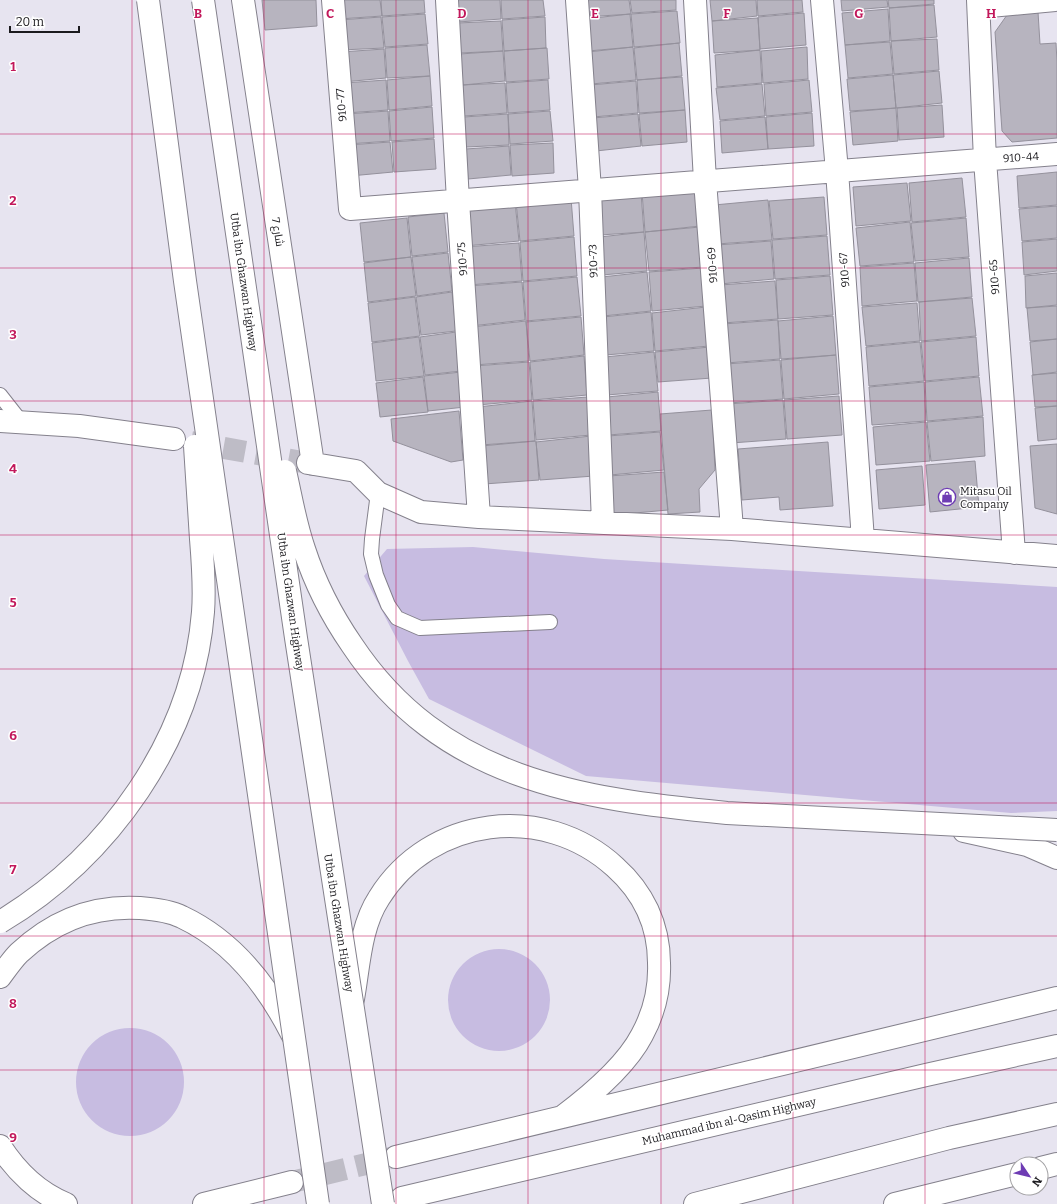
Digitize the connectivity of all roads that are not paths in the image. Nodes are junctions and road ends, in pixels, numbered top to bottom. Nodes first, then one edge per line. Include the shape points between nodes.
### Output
1 (148, 0) edge
2 (203, 0) edge
3 (243, 0) edge
4 (332, 0) edge
5 (447, 0) edge
6 (577, 0) edge
7 (695, 0) edge
8 (822, 0) edge
9 (1055, 0) edge
10 (979, 4) edge
11 (1057, 154) edge
12 (985, 160) junction
13 (837, 171) junction
14 (705, 181) junction
15 (590, 190) junction
16 (458, 201) junction
17 (350, 209) joint
18 (243, 272) junction
19 (185, 281) junction
20 (0, 395) edge
21 (0, 421) edge
22 (22, 423) junction
23 (174, 439) tunnel mouth
24 (378, 493) junction
25 (479, 517) junction
26 (603, 523) junction
27 (732, 529) junction
28 (863, 540) junction
29 (1014, 553) junction
30 (1057, 556) edge
31 (550, 622) dead end
32 (931, 824) junction
33 (1057, 830) edge
34 (1057, 858) edge
35 (0, 922) edge
36 (0, 977) edge
37 (1057, 998) edge
38 (352, 1006) junction
39 (294, 1039) junction
40 (1057, 1046) edge
41 (1057, 1114) edge
42 (562, 1117) junction
43 (0, 1146) edge
44 (396, 1157) tunnel mouth
45 (1009, 1176) edge
46 (292, 1182) tunnel mouth
47 (392, 1201) edge
48 (66, 1204) edge
49 (204, 1204) edge
50 (318, 1204) edge
51 (695, 1204) edge
52 (895, 1204) edge

1 - 19 main road, bridge
2 - 18 main road, Utba ibn Ghazwan Highway, bridge
3 - 24 main road, شارع 7 via 310,463 356,471
4 - 17 main road, 910-77
5 - 16 main road, 910-75
6 - 15 main road, 910-73
7 - 14 main road, 910-69
8 - 13 main road, 910-67
9 - 10 main road
10 - 12 main road, 910-65
11 - 12 main road, 910-44
12 - 13 main road, 910-44
12 - 29 main road, 910-65
13 - 14 main road, 910-44
13 - 28 main road, 910-67
14 - 15 main road, 910-44
14 - 27 main road, 910-69
15 - 16 main road, 910-44
15 - 26 main road, 910-73
16 - 17 main road, 910-44
16 - 25 main road, 910-75
18 - 32 main road, bridge via 304,550 338,625 382,685 409,712 455,746 485,762 514,774 574,792 675,808 727,813
18 - 38 main road, Utba ibn Ghazwan Highway, bridge
19 - 35 main road, bridge via 204,582 200,640 186,697 164,749 122,813 70,869 41,894
19 - 39 main road, bridge
20 - 22 lane
21 - 22 main road
22 - 23 main road via 79,426
24 - 25 main road via 421,512
24 - 31 lane via 371,554 388,605 397,618 420,628
25 - 26 main road
26 - 27 main road
27 - 28 main road
28 - 29 main road
29 - 30 main road
32 - 33 main road, bridge
32 - 34 main road, bridge via 1027,845
36 - 39 main road via 18,954 40,935 66,920 94,911 123,907 152,909 181,916 210,933 237,955 260,980 279,1008
37 - 42 main road
38 - 42 main road, bridge via 370,914 388,884 404,867 429,848 467,831 507,826 544,830 582,843 619,870 647,908 657,939 660,972 654,1005 642,1036 606,1080
38 - 47 main road, Utba ibn Ghazwan Highway, bridge
39 - 50 main road, bridge
40 - 47 main road, Muhammad ibn al-Qasim Highway
41 - 51 main road via 949,1138
42 - 44 main road
43 - 48 main road via 22,1174 40,1189
45 - 52 main road
46 - 49 main road

